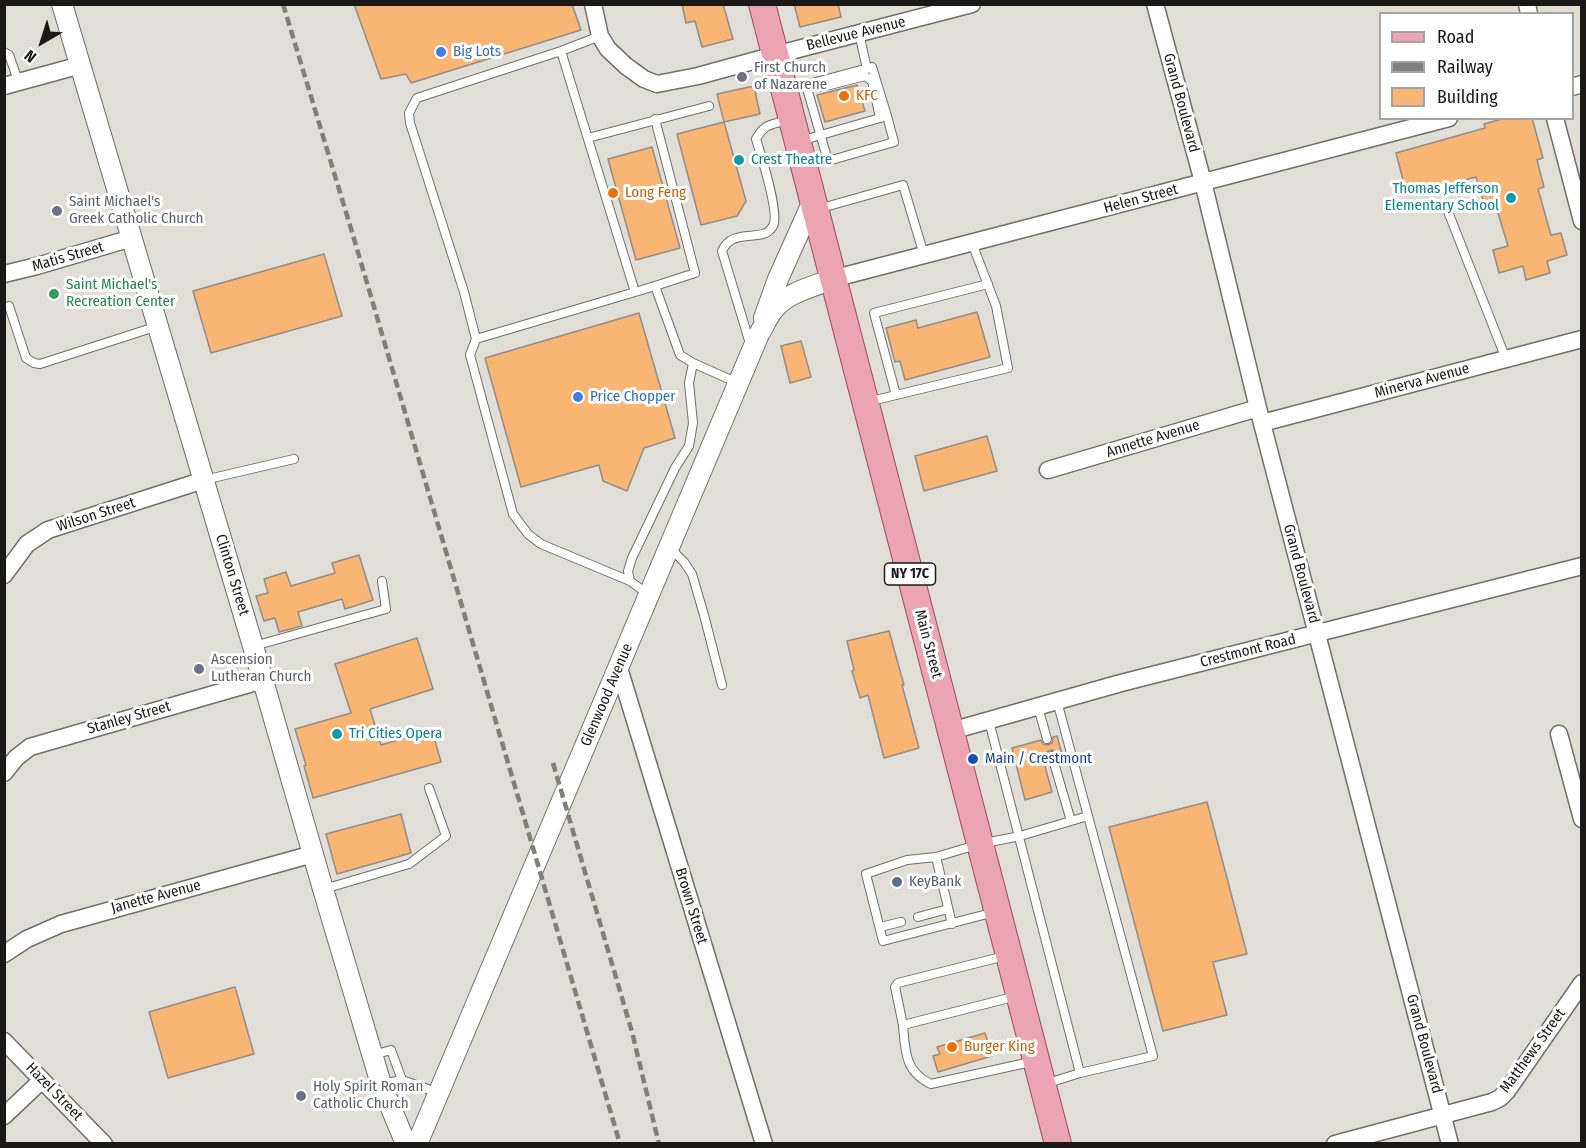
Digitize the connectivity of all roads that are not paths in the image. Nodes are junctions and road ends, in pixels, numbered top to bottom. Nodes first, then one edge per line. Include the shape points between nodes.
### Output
1 (62, 4) edge
2 (593, 4) edge
3 (762, 4) edge
4 (972, 4) edge
5 (1155, 4) edge
6 (859, 33) junction
7 (600, 36) junction
8 (561, 51) junction
9 (4, 52) edge
10 (775, 54) junction
11 (81, 65) junction
12 (867, 69) junction
13 (11, 84) edge
14 (800, 87) junction
15 (709, 106) dead end
16 (883, 117) junction
17 (655, 119) junction
18 (1441, 120) edge
19 (1556, 120) edge
20 (794, 131) junction
21 (821, 135) junction
22 (588, 138) junction
23 (1203, 182) junction
24 (814, 205) junction
25 (1447, 210) dead end
26 (1581, 221) edge
27 (132, 238) junction
28 (972, 243) junction
29 (924, 255) junction
30 (4, 274) edge
31 (832, 279) junction
32 (988, 284) junction
33 (655, 286) junction
34 (635, 292) junction
35 (9, 306) dead end
36 (158, 326) junction
37 (476, 339) junction
38 (1581, 339) edge
39 (756, 343) junction
40 (1506, 359) junction
41 (693, 363) junction
42 (738, 383) junction
43 (896, 395) junction
44 (865, 402) junction
45 (1260, 416) junction
46 (294, 459) dead end
47 (1048, 470) dead end
48 (204, 480) junction
49 (669, 548) junction
50 (1581, 566) edge
51 (4, 575) edge
52 (382, 581) dead end
53 (630, 581) junction
54 (650, 595) junction
55 (1317, 633) junction
56 (253, 646) junction
57 (619, 668) junction
58 (263, 680) junction
59 (722, 685) dead end
60 (1057, 701) junction
61 (1038, 706) junction
62 (989, 721) junction
63 (951, 731) junction
64 (1559, 734) dead end
65 (1047, 739) dead end
66 (1052, 756) dead end
67 (4, 773) edge
68 (429, 788) dead end
69 (1088, 816) junction
70 (1581, 819) edge
71 (1071, 821) junction
72 (1020, 836) junction
73 (980, 844) junction
74 (313, 854) junction
75 (936, 857) junction
76 (323, 889) junction
77 (948, 909) junction
78 (998, 912) junction
79 (918, 917) dead end
80 (901, 922) dead end
81 (952, 924) junction
82 (880, 927) junction
83 (4, 954) edge
84 (1009, 955) junction
85 (1581, 983) edge
86 (1019, 995) junction
87 (903, 1025) junction
88 (4, 1041) edge
89 (373, 1055) junction
90 (1039, 1073) junction
91 (1080, 1073) junction
92 (42, 1080) junction
93 (402, 1080) junction
94 (381, 1084) junction
95 (439, 1093) junction
96 (1442, 1115) junction
97 (4, 1116) edge
98 (104, 1143) edge
99 (406, 1143) edge
100 (417, 1143) edge
101 (764, 1143) edge
102 (1058, 1143) edge
103 (1335, 1143) edge
104 (1450, 1143) edge

1 - 11 street, Clinton Street
2 - 7 street
3 - 10 main road, Main Street / NY 17C
4 - 6 street, Bellevue Avenue
5 - 23 street, Grand Boulevard
6 - 10 street, Bellevue Avenue
6 - 12 lane
7 - 8 lane
7 - 10 street, Bellevue Avenue via 626,66 657,84
8 - 22 lane
8 - 37 lane via 417,98 409,114
9 - 13 lane via 9,55
10 - 14 main road, Main Street / NY 17C
11 - 13 street
11 - 27 street, Clinton Street
12 - 14 lane
12 - 16 lane via 872,67
14 - 16 lane via 822,87 866,76 872,81
14 - 20 main road, Main Street / NY 17C
14 - 21 lane
15 - 17 lane
16 - 21 lane
16 - 21 lane via 894,142 828,161
17 - 22 lane
17 - 33 lane via 695,273
18 - 23 street, Helen Street
19 - 26 street
20 - 21 lane
20 - 24 main road, Main Street / NY 17C
20 - 39 lane via 767,126 756,139 776,218 773,227 767,233 731,239 722,252
22 - 34 lane
23 - 28 street, Helen Street
23 - 45 street, Grand Boulevard
24 - 29 lane via 903,185
24 - 31 main road, Main Street / NY 17C
24 - 39 street via 768,302
25 - 40 lane
27 - 30 street, Matis Street
27 - 36 street, Clinton Street
28 - 29 street, Helen Street
28 - 32 lane
29 - 31 street, Helen Street
31 - 39 street, Glenwood Avenue via 784,299 774,309
31 - 44 main road, Main Street / NY 17C
32 - 43 lane via 1008,368
32 - 43 lane via 874,313
33 - 34 lane
33 - 41 lane via 680,355
34 - 37 lane
35 - 36 lane via 26,358 40,364
36 - 48 street, Clinton Street
37 - 53 lane via 470,355 513,514 541,544
38 - 40 street, Minerva Avenue
39 - 42 street, Glenwood Avenue
40 - 45 street, Minerva Avenue
41 - 42 lane
41 - 53 lane via 689,383 693,423 689,446 632,558 627,571
42 - 49 street, Glenwood Avenue
43 - 44 lane
44 - 63 main road, Main Street / NY 17C
45 - 47 street, Annette Avenue
45 - 55 street, Grand Boulevard
46 - 48 lane
48 - 51 street, Wilson Street via 48,530 27,544
48 - 56 street, Clinton Street
49 - 54 street, Glenwood Avenue
49 - 59 lane via 692,574
50 - 55 street, Crestmont Road
52 - 56 lane via 386,609
53 - 54 lane
54 - 57 street, Glenwood Avenue
55 - 60 street, Crestmont Road
55 - 96 street, Grand Boulevard
56 - 58 street, Clinton Street
57 - 95 street, Glenwood Avenue
57 - 101 street, Brown Street
58 - 67 street, Stanley Street via 30,747
58 - 74 street, Clinton Street
60 - 61 street, Crestmont Road
60 - 69 lane
61 - 62 street, Crestmont Road
61 - 65 lane
62 - 63 street, Crestmont Road
62 - 72 lane
63 - 73 main road, Main Street / NY 17C
64 - 70 street
66 - 71 lane
68 - 76 lane via 446,836 409,864
69 - 71 lane
69 - 91 lane via 1152,1056
71 - 72 lane
72 - 73 lane
72 - 91 lane
73 - 75 lane
73 - 78 main road, Main Street / NY 17C
74 - 76 street, Clinton Street
74 - 83 street, Janette Avenue via 61,924
75 - 77 lane
75 - 82 lane via 907,860 866,874
76 - 89 street, Clinton Street
77 - 79 lane
77 - 81 lane
78 - 81 lane
78 - 84 main road, Main Street / NY 17C
80 - 82 lane
81 - 82 lane via 883,941
84 - 86 main road, Main Street / NY 17C
84 - 87 lane via 898,983 895,987
85 - 96 street, Matthews Street via 1500,1098
86 - 87 lane
86 - 90 main road, Main Street / NY 17C
87 - 90 lane via 912,1071 931,1084
88 - 92 street, Hazel Street
89 - 93 lane via 391,1050
89 - 94 street, Clinton Street
90 - 91 lane
90 - 102 main road, Main Street / NY 17C
92 - 97 street
92 - 98 street, Hazel Street
93 - 94 lane
93 - 95 lane
94 - 99 street, Clinton Street
95 - 100 street, Glenwood Avenue
96 - 103 street, Matthews Street
96 - 104 street, Grand Boulevard

